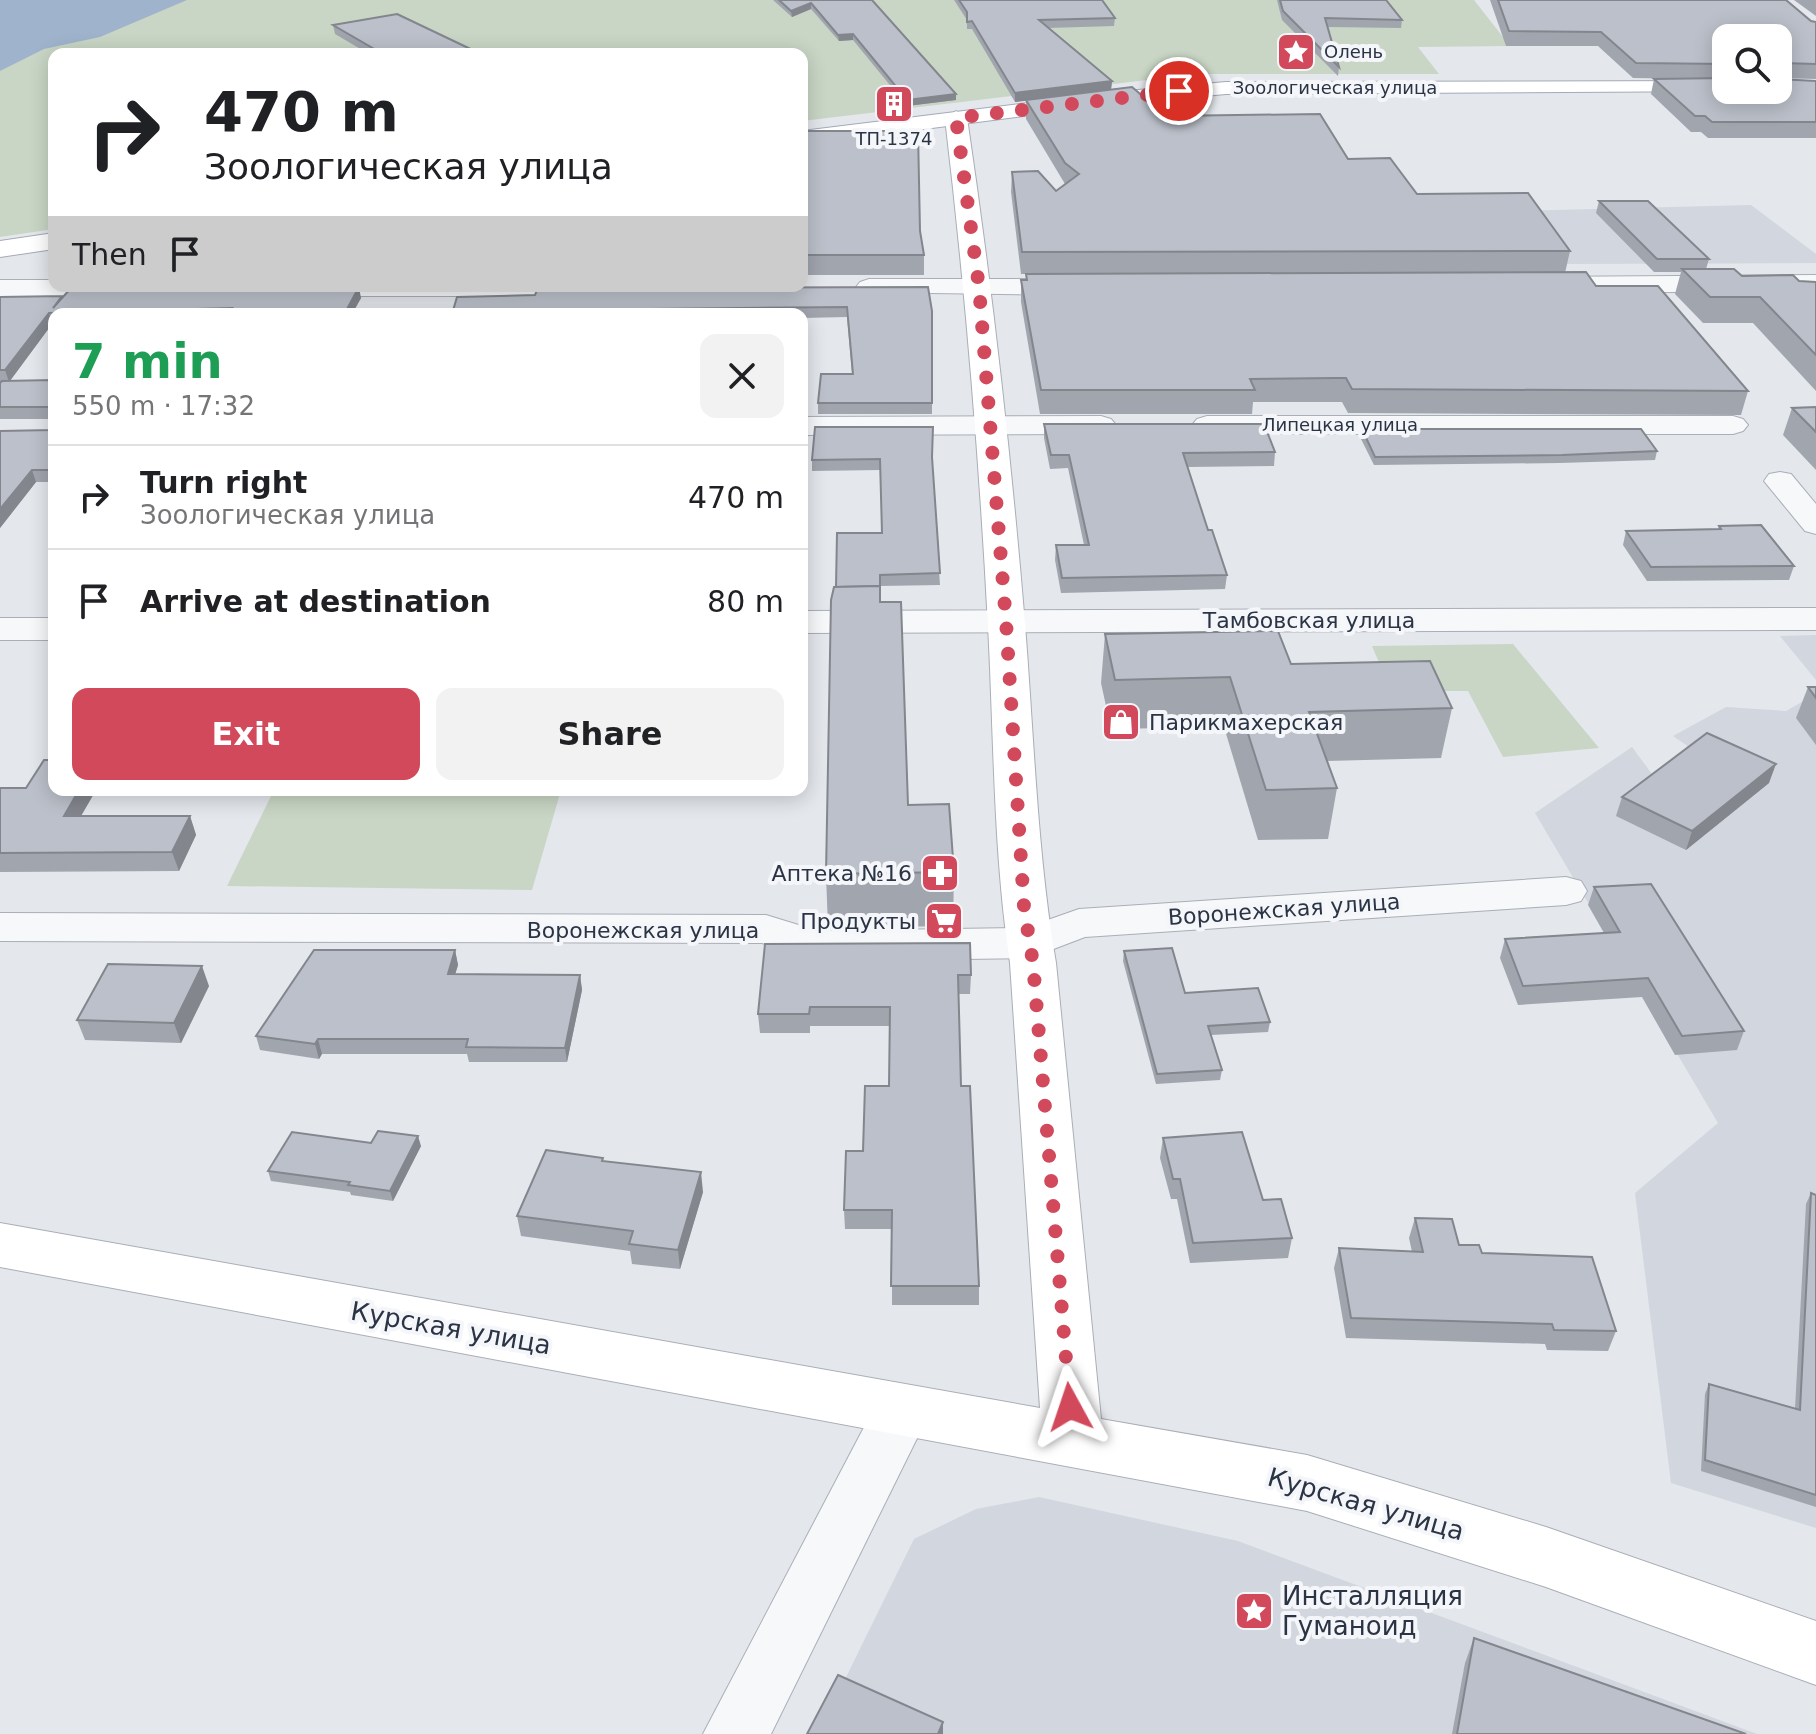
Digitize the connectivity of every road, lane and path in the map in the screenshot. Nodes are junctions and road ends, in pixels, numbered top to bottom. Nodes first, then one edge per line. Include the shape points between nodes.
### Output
1 (1712, 87) edge
2 (956, 118) junction
3 (808, 137) edge
4 (48, 242) edge
5 (0, 249) edge
6 (1816, 283) edge
7 (1516, 285) edge
8 (839, 287) edge
9 (979, 287) junction
10 (1105, 287) edge
11 (0, 288) edge
12 (48, 288) edge
13 (989, 425) junction
14 (1132, 425) edge
15 (1179, 425) edge
16 (1733, 425) edge
17 (808, 426) edge
18 (1780, 481) dead end
19 (1816, 524) edge
20 (1816, 619) edge
21 (1006, 621) junction
22 (808, 622) edge
23 (0, 629) edge
24 (48, 629) edge
25 (1566, 891) dead end
26 (0, 927) edge
27 (1030, 943) junction
28 (0, 1245) edge
29 (902, 1410) junction
30 (1072, 1438) junction
31 (1816, 1653) edge
32 (736, 1734) edge

1 - 2 main road, Зоологическая улица via 1226,88
2 - 3 main road, Зоологическая улица
2 - 9 main road
4 - 5 main road
6 - 7 street
8 - 9 street
9 - 10 street
9 - 13 main road
11 - 12 street
13 - 14 street
13 - 17 street
13 - 21 main road
15 - 16 street, Липецкая улица
18 - 19 street
20 - 21 street, Тамбовская улица
21 - 22 street, Тамбовская улица
21 - 27 main road
23 - 24 street
25 - 27 street, Воронежская улица via 1079,923
26 - 27 street, Воронежская улица via 766,929 815,946
27 - 30 main road
28 - 29 main road, Курская улица
29 - 30 main road, Курская улица
29 - 32 street
30 - 31 main road, Курская улица via 1307,1483 1546,1557

